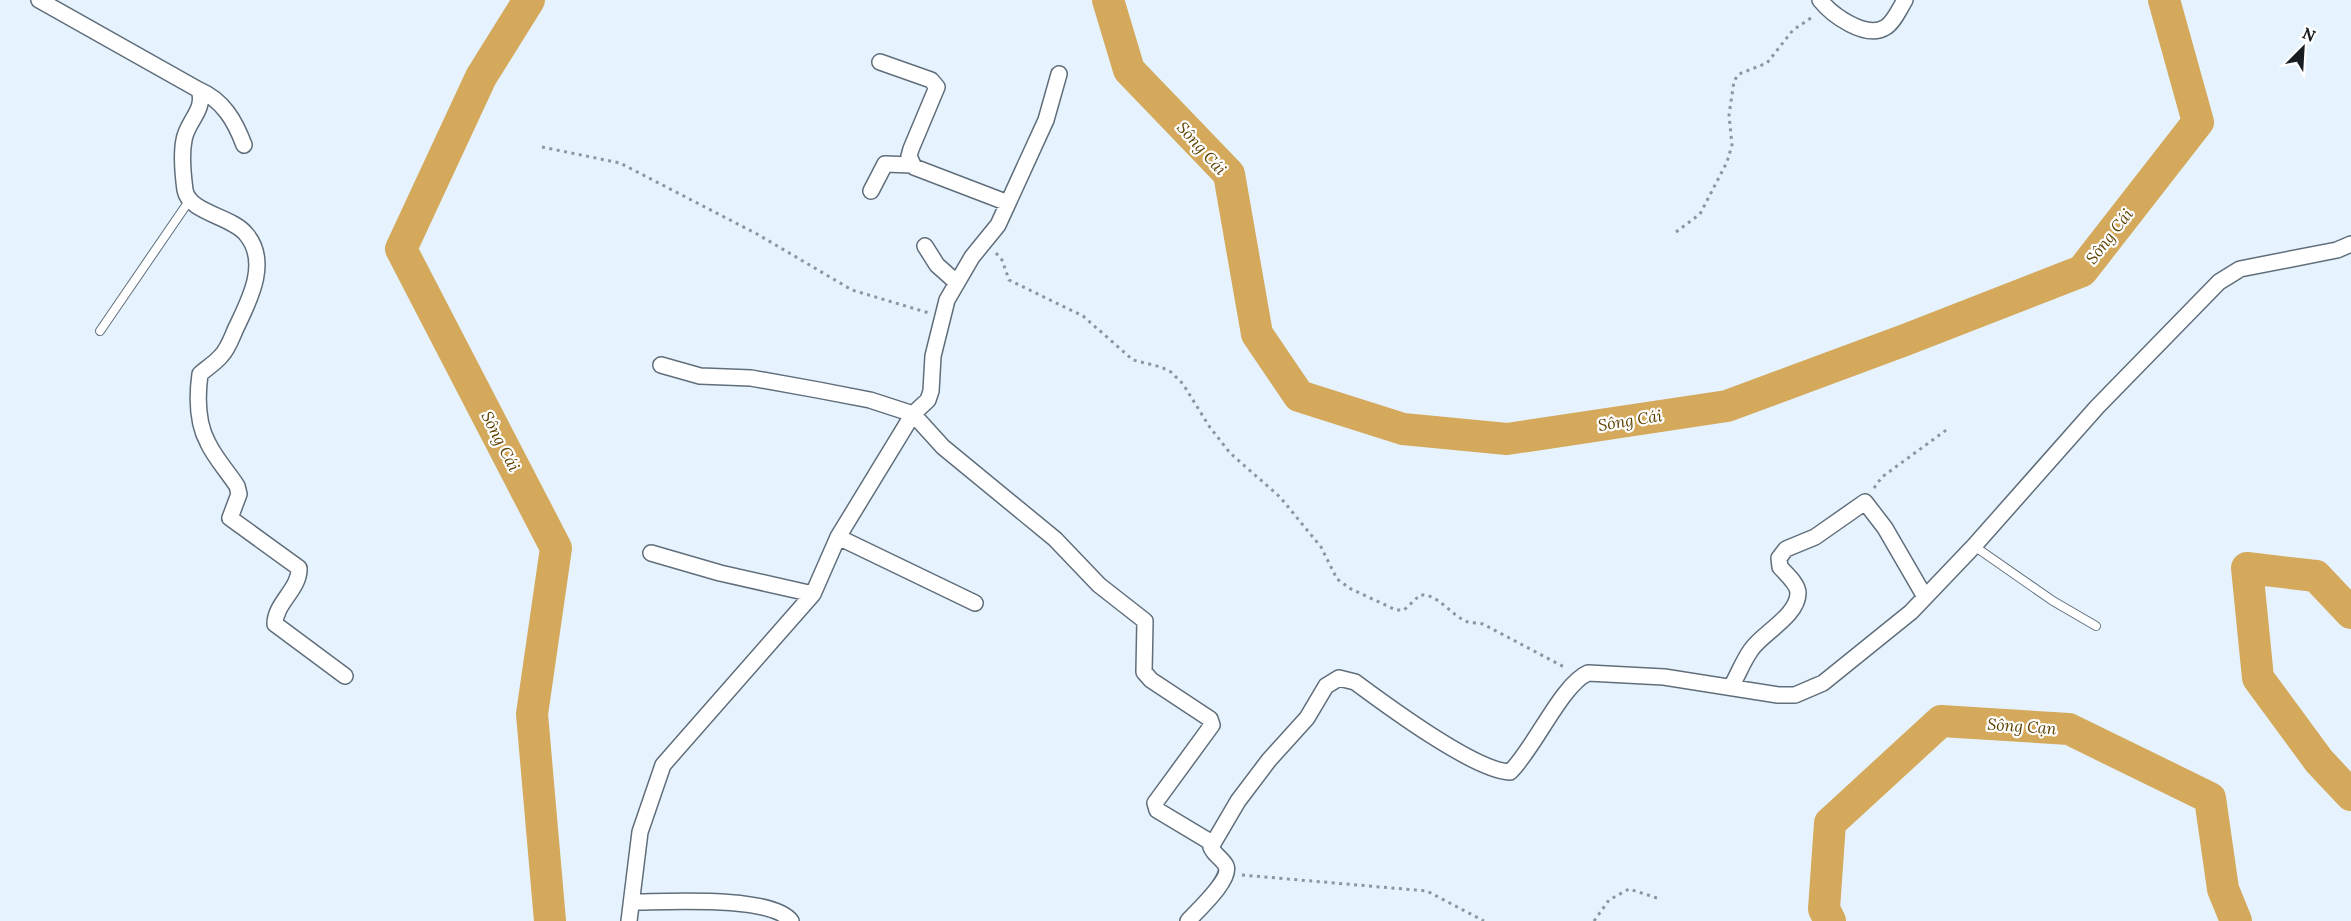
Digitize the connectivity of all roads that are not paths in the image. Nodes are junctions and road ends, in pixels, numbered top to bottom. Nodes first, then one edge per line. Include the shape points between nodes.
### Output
1 (39, 0) edge
2 (1905, 0) edge
3 (1823, 4) edge
4 (880, 62) dead end
5 (1059, 74) dead end
6 (199, 90) junction
7 (244, 145) dead end
8 (912, 165) junction
9 (871, 191) dead end
10 (189, 201) junction
11 (1008, 203) junction
12 (2351, 244) edge
13 (926, 246) dead end
14 (956, 282) junction
15 (100, 331) dead end
16 (661, 365) dead end
17 (913, 414) junction
18 (838, 537) junction
19 (1974, 546) junction
20 (651, 553) dead end
21 (813, 594) junction
22 (1925, 597) junction
23 (975, 603) dead end
24 (2096, 626) dead end
25 (345, 676) dead end
26 (1731, 687) junction
27 (1212, 843) junction
28 (632, 902) junction
29 (629, 921) edge
30 (791, 921) edge
31 (1188, 921) edge

1 - 6 street
2 - 3 street via 1889,25 1880,30 1852,27
4 - 8 street via 932,80 936,87 911,149
5 - 11 street via 1046,120
6 - 7 street via 216,98 237,127
6 - 10 street via 201,105 184,137 183,147
8 - 9 street via 882,166
8 - 11 street
10 - 15 lane
10 - 25 street via 237,225 246,234 255,255 253,292 223,355 200,374 198,387 207,443 239,491 230,518 297,564 300,572 276,614 275,624
11 - 14 street via 986,243
12 - 19 street via 2240,269 2219,282 2097,407
13 - 14 street via 937,265
14 - 17 street via 941,317 933,357 932,391
16 - 17 street via 700,376 751,378 819,390
17 - 18 street
17 - 27 street via 943,447 1055,539 1099,585 1145,621 1144,672 1210,719 1212,725 1155,802 1157,810
18 - 21 street
18 - 23 street
19 - 22 street
19 - 24 lane
20 - 21 street
21 - 28 street via 663,765 640,832
22 - 26 street via 1823,683 1795,695
22 - 26 street via 1885,528 1865,502 1815,537 1786,549 1779,558 1780,567 1796,586 1796,603 1778,626 1751,648
26 - 27 street via 1664,677 1593,672 1582,675 1510,772 1471,759 1355,682 1339,678 1326,686 1307,718 1269,760
27 - 31 street via 1213,851 1227,868 1222,884
28 - 29 street
28 - 30 street via 745,903 769,907

